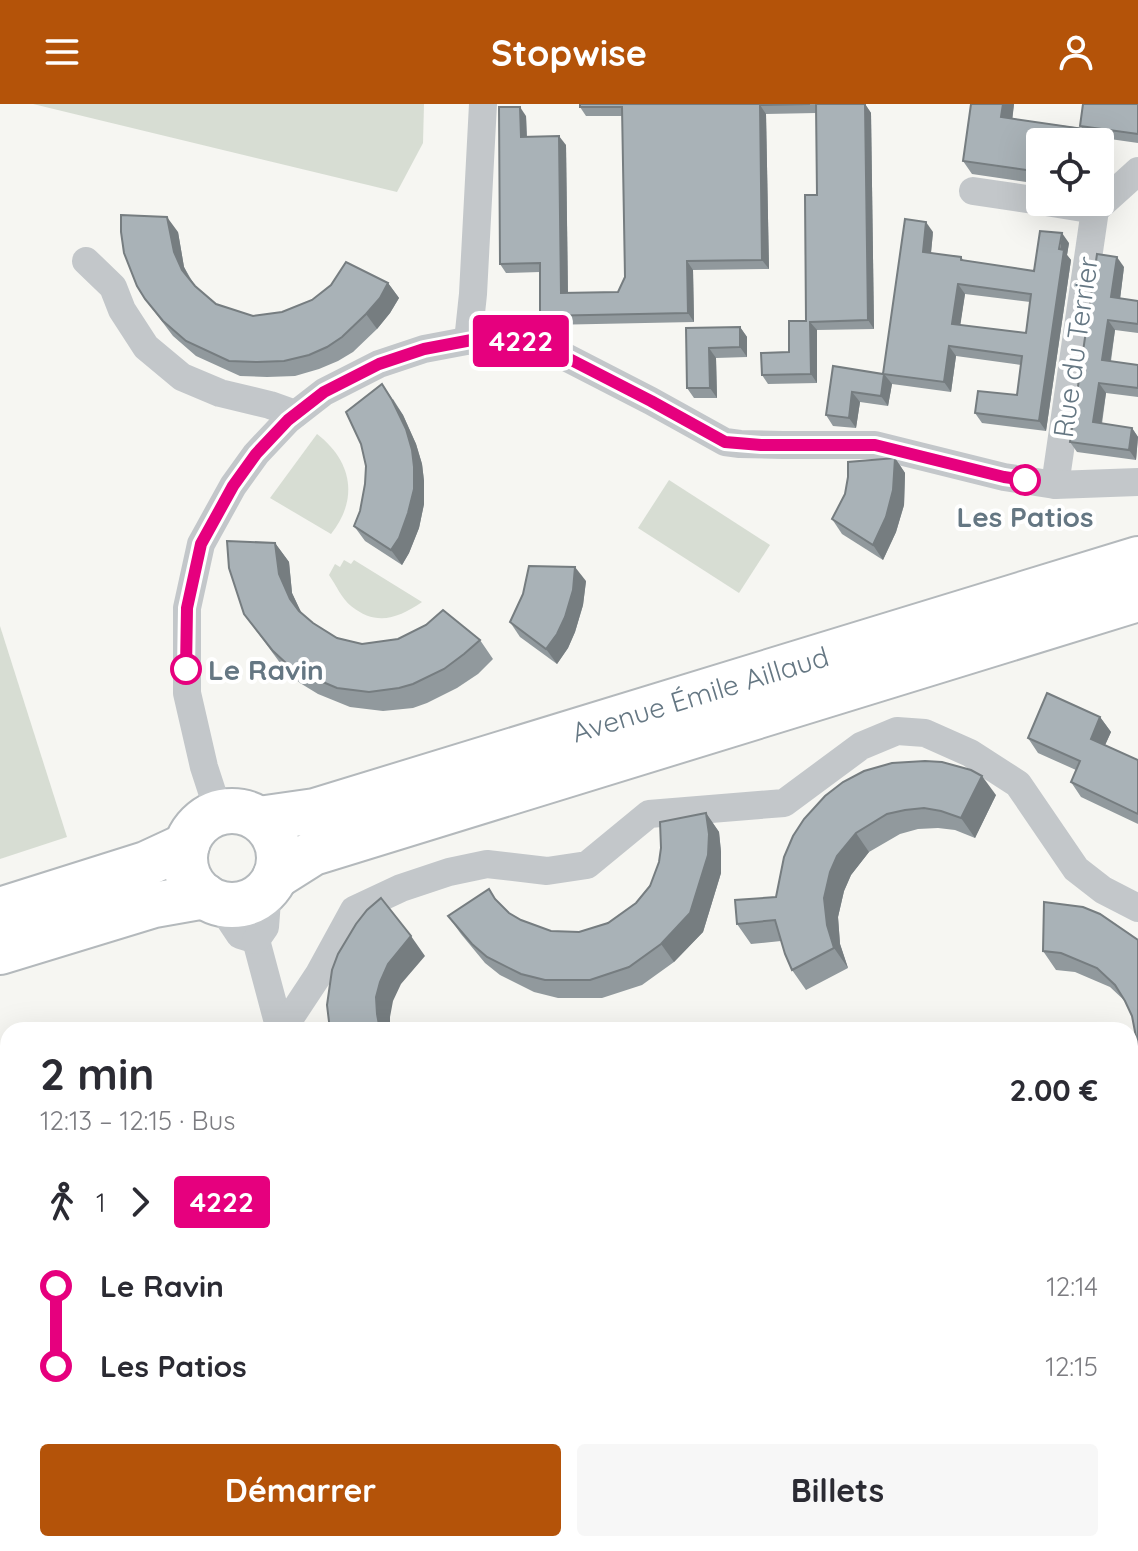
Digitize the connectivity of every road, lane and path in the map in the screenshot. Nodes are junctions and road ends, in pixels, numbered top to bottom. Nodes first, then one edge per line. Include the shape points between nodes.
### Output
1 (485, 106) edge
2 (1138, 171) edge
3 (973, 191) dead end
4 (1114, 193) edge
5 (1026, 199) edge
6 (1094, 216) edge
7 (86, 261) dead end
8 (468, 341) junction
9 (295, 414) junction
10 (1138, 482) edge
11 (1055, 485) junction
12 (1138, 559) edge
13 (1138, 599) edge
14 (239, 816) junction
15 (187, 845) junction
16 (272, 882) junction
17 (212, 899) junction
18 (1138, 908) edge
19 (0, 910) edge
20 (256, 940) junction
21 (0, 952) edge
22 (279, 1022) edge
23 (286, 1022) edge

1 - 8 street
2 - 4 street
3 - 5 street
6 - 11 street, Rue du Terrier
7 - 9 street via 113,287 146,347 182,377
8 - 9 street via 379,364 324,392
8 - 11 street via 497,338 550,349 725,442 875,445
9 - 14 street via 233,486 201,544 187,608 187,693 204,767
10 - 11 street
12 - 14 main road, Avenue Émile Aillaud via 315,811
13 - 16 main road, Avenue Émile Aillaud via 313,853
14 - 15 main road via 205,820
14 - 16 main road via 271,831 279,861
15 - 17 main road via 188,873
15 - 19 main road via 146,864
16 - 17 main road via 246,902 232,905
16 - 20 street via 265,927
17 - 20 street via 240,935
17 - 21 main road via 154,905
18 - 23 street via 1076,869 1018,784 970,753 925,733 897,731 861,746 784,803 649,814 587,865 547,871 487,864 401,888 354,910
20 - 22 street

